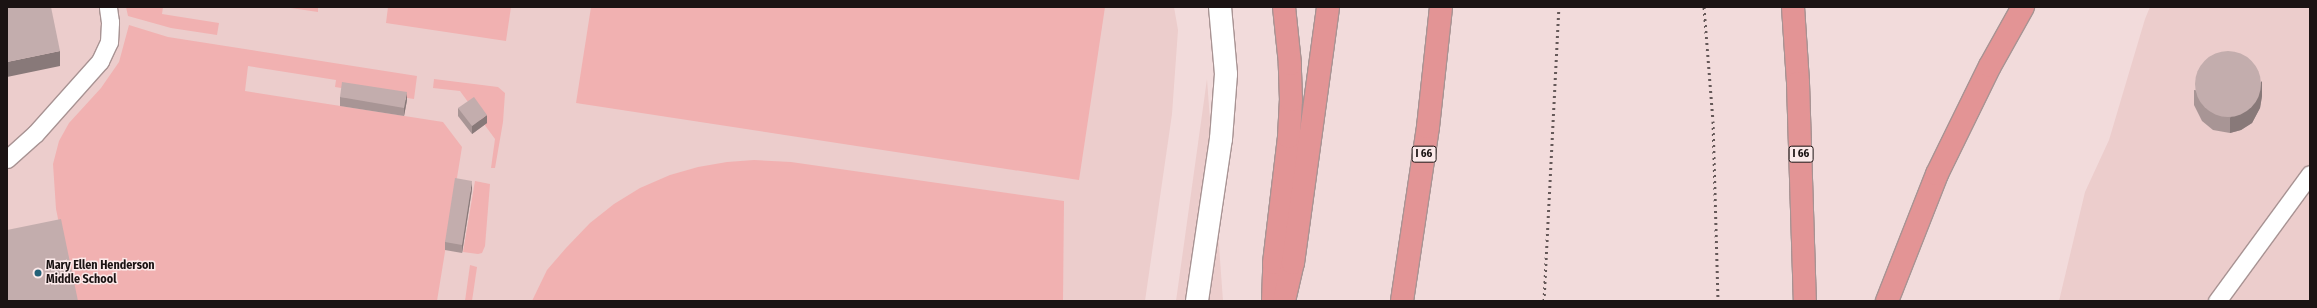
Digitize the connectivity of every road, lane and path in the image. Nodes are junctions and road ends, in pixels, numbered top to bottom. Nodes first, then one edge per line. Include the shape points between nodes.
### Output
1 (108, 7) edge
2 (1220, 7) edge
3 (1284, 7) edge
4 (1328, 7) edge
5 (1441, 7) edge
6 (1793, 7) edge
7 (2023, 7) edge
8 (7, 159) edge
9 (2310, 174) edge
10 (1197, 301) edge
11 (1273, 301) edge
12 (1284, 301) edge
13 (1402, 301) edge
14 (1804, 301) edge
15 (1887, 301) edge
16 (2217, 301) edge

1 - 8 lane via 108,42 100,61 35,134
2 - 10 street via 1226,74 1221,139
3 - 11 highway via 1291,100 1274,263
4 - 12 highway via 1293,263
5 - 13 highway, I 66 via 1428,127
6 - 14 highway, I 66 via 1798,83
7 - 15 highway via 1990,66 1937,174
9 - 16 lane

